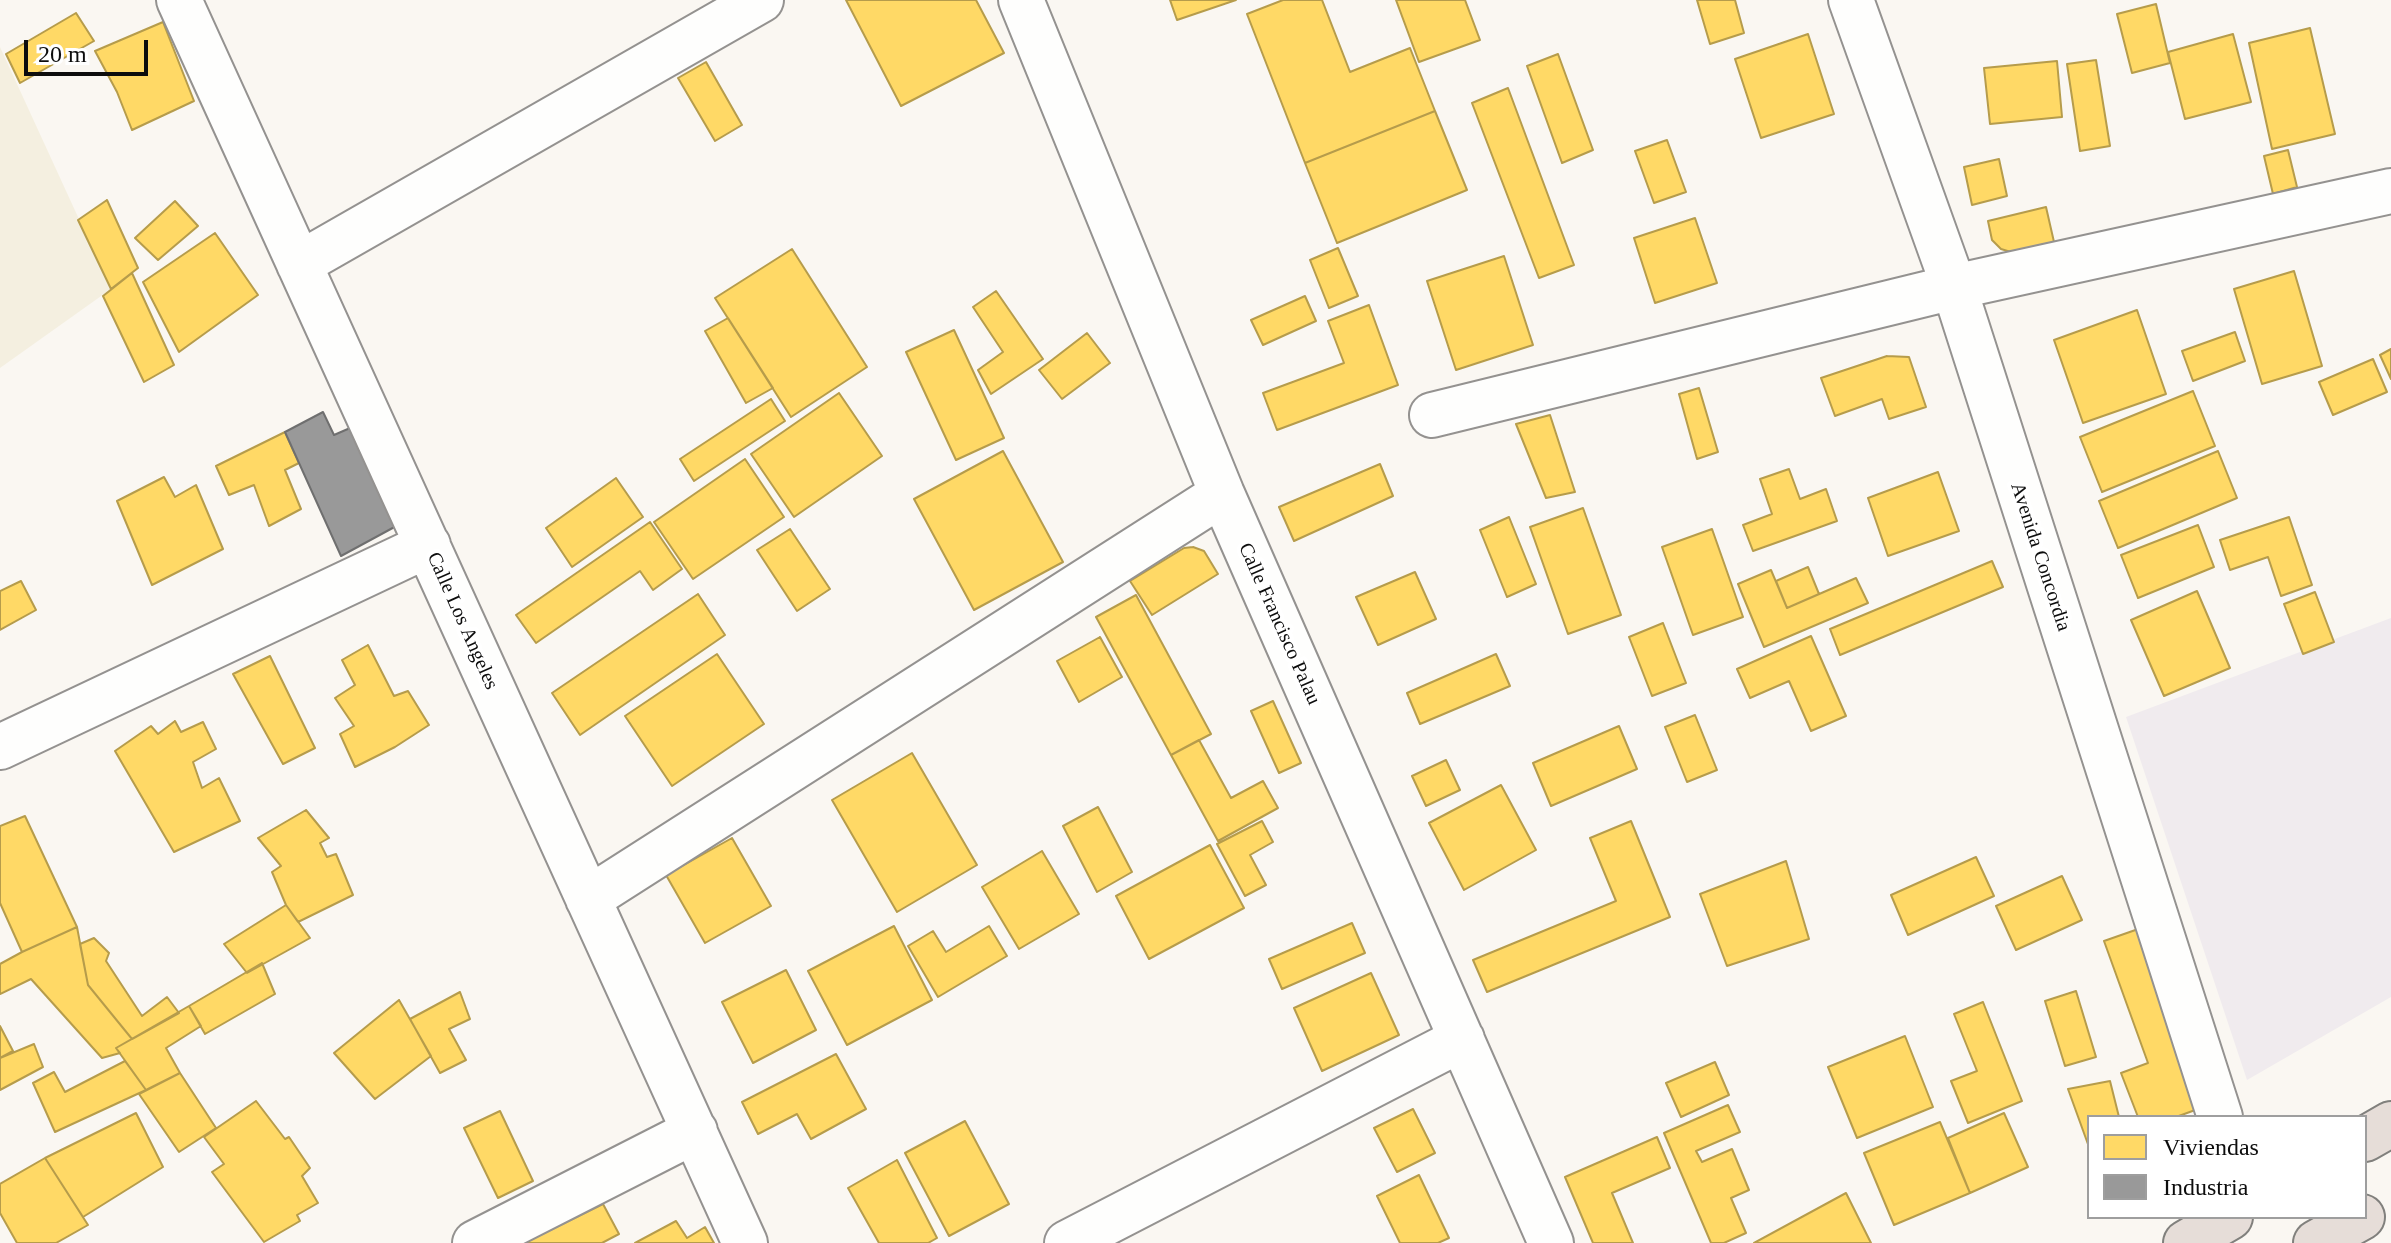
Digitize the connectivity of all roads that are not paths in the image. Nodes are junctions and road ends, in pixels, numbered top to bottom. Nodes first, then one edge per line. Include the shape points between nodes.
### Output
1 (179, 0) edge
2 (761, 0) edge
3 (1021, 0) edge
4 (1851, 0) edge
5 (2391, 191) edge
6 (299, 264) junction
7 (1954, 287) junction
8 (1432, 415) dead end
9 (1222, 494) junction
10 (428, 545) junction
11 (0, 747) edge
12 (588, 899) junction
13 (1462, 1039) junction
14 (2219, 1115) edge
15 (2391, 1124) edge
16 (695, 1131) junction
17 (2367, 1138) edge
18 (2391, 1200) edge
19 (2367, 1214) edge
20 (2227, 1219) edge
21 (2358, 1219) edge
22 (475, 1243) edge
23 (745, 1243) edge
24 (1067, 1243) edge
25 (1551, 1243) edge
26 (2186, 1243) edge
27 (2316, 1243) edge

1 - 6 street, Calle Los Angeles
2 - 6 street
3 - 9 street, Calle Francisco Palau
4 - 7 street, Avenida Concordia
5 - 7 street
6 - 10 street, Calle Los Angeles
7 - 8 street
7 - 14 street, Avenida Concordia
9 - 12 street
9 - 13 street, Calle Francisco Palau
10 - 11 street
10 - 12 street, Calle Los Angeles
12 - 16 street, Calle Los Angeles
13 - 24 street
13 - 25 street, Calle Francisco Palau
15 - 17 highway
16 - 22 street
16 - 23 street, Calle Los Angeles
18 - 19 highway
20 - 26 highway
21 - 27 highway

